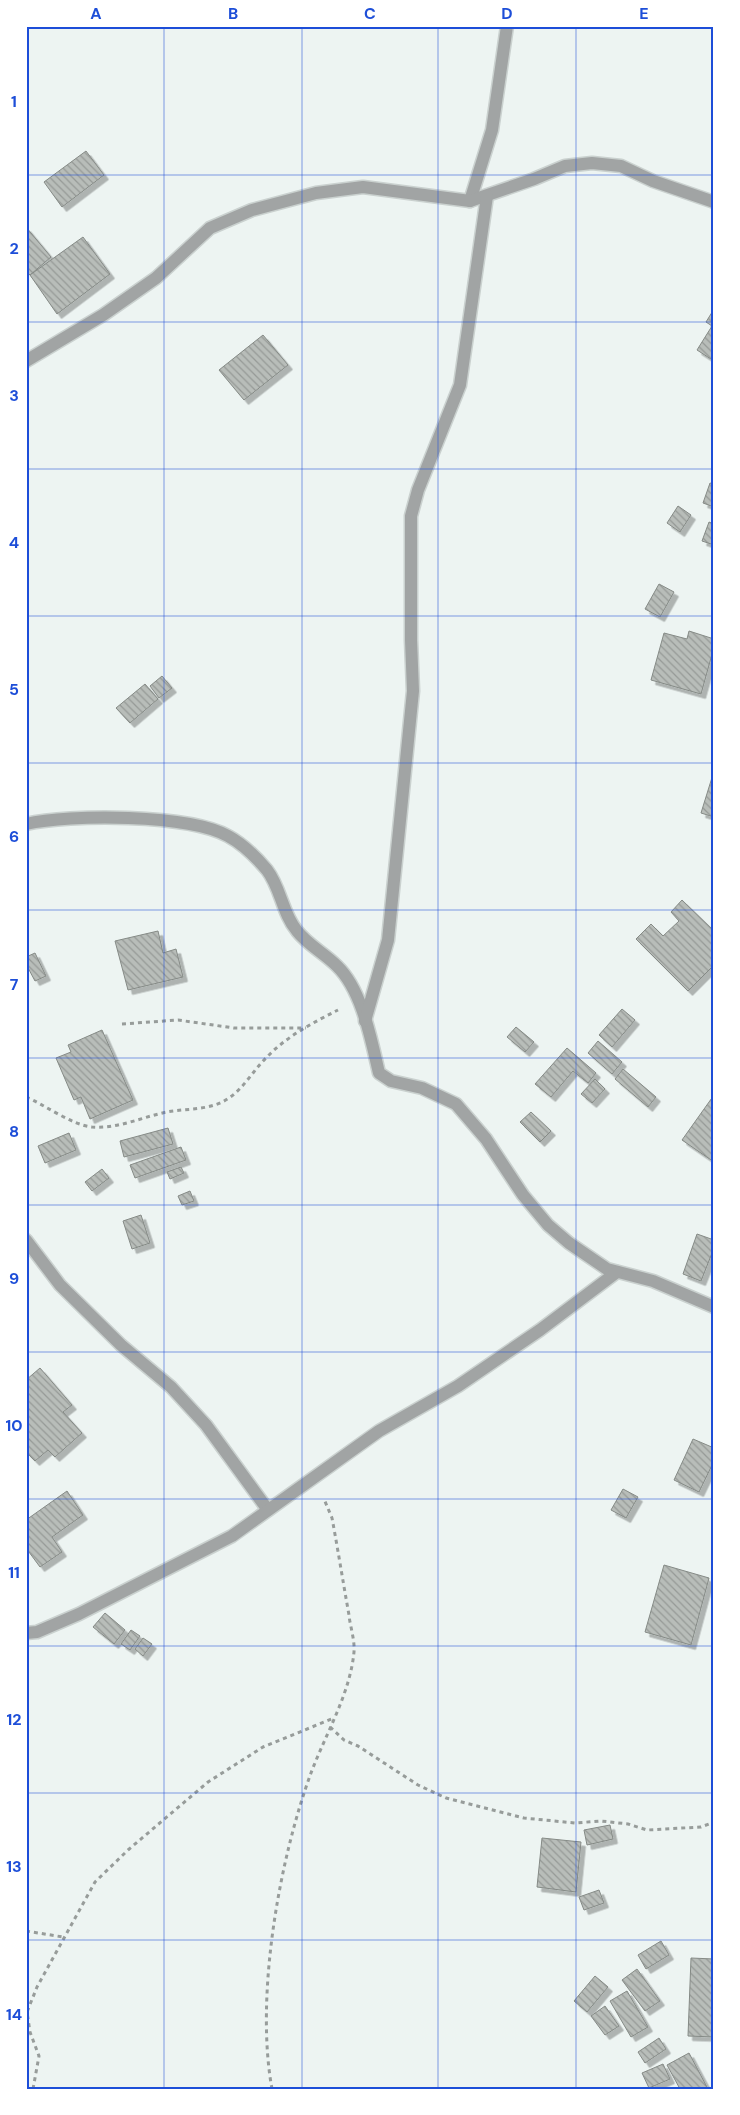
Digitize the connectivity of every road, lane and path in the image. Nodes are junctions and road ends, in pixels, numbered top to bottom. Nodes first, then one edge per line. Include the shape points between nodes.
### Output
1 (507, 26) edge
2 (487, 196) junction
3 (470, 201) junction
4 (714, 202) edge
5 (26, 361) edge
6 (26, 824) edge
7 (359, 1000) junction
8 (365, 1021) junction
9 (122, 1024) dead end
10 (306, 1028) junction
11 (26, 1097) edge
12 (26, 1240) edge
13 (617, 1272) junction
14 (714, 1307) edge
15 (315, 1476) junction
16 (268, 1510) junction
17 (26, 1633) edge
18 (334, 1718) junction
19 (330, 1727) junction
20 (714, 1822) edge
21 (26, 1931) edge
22 (63, 1937) junction
23 (33, 2089) edge
24 (272, 2089) edge

1 - 3 street via 492,130
2 - 3 street
2 - 4 street via 565,166 592,163 621,166
2 - 8 street via 460,386 418,490 411,516 413,691 388,940
3 - 5 street via 363,187 316,193 252,210 210,228 156,278 103,315
6 - 7 street via 63,819 165,820 192,823 227,835 248,850 268,872 296,930 338,966 353,985
7 - 8 street
7 - 10 path
8 - 13 street via 379,1073 391,1082 422,1088 456,1104 486,1139 523,1195 548,1225 607,1269
9 - 10 path via 178,1020 234,1028
10 - 11 path via 268,1055 228,1098 196,1110 167,1112 113,1126 91,1127
12 - 16 street via 60,1286 121,1345 171,1387 206,1425
13 - 14 street via 652,1281
13 - 15 street via 458,1386 379,1430
15 - 16 street
15 - 18 path via 332,1518 354,1650 348,1684
16 - 17 street via 190,1560 78,1614 37,1632
18 - 19 path
18 - 22 path via 264,1747 208,1782 95,1882
19 - 20 path via 344,1740 418,1785 446,1798 524,1818 575,1823 601,1821 647,1830 701,1827
19 - 24 path via 297,1818 278,1902 266,1987 266,2057
21 - 22 path
22 - 23 path via 27,2012 39,2056

